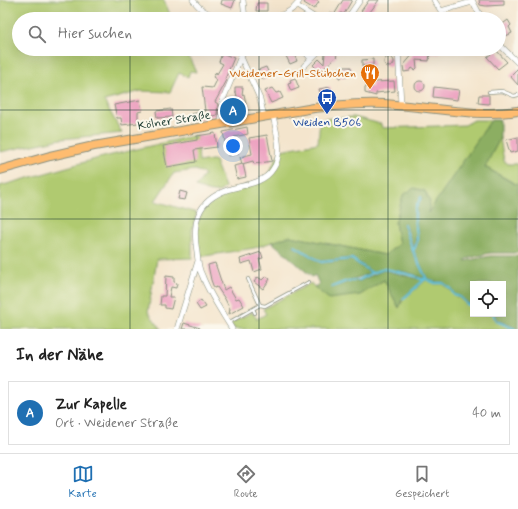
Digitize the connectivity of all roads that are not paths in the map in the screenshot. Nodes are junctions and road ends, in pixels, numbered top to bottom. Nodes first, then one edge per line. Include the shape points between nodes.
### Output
1 (193, 0) edge
2 (243, 0) edge
3 (300, 0) edge
4 (360, 0) edge
5 (434, 0) edge
6 (472, 1) edge
7 (297, 6) junction
8 (205, 12) edge
9 (244, 12) edge
10 (288, 12) edge
11 (306, 12) edge
12 (351, 12) edge
13 (478, 12) edge
14 (506, 51) edge
15 (309, 56) edge
16 (314, 56) edge
17 (398, 56) edge
18 (241, 57) joint
19 (311, 59) junction
20 (518, 63) edge
21 (304, 66) dead end
22 (489, 92) dead end
23 (518, 95) edge
24 (402, 105) junction
25 (518, 111) edge
26 (273, 115) junction
27 (264, 117) junction
28 (221, 125) junction
29 (0, 170) edge
30 (198, 260) junction
31 (248, 279) dead end
32 (309, 282) dead end
33 (260, 305) junction
34 (253, 309) junction
35 (255, 313) dead end
36 (228, 323) junction
37 (177, 329) edge
38 (232, 329) edge

1 - 8 street
2 - 9 street
3 - 7 street
4 - 12 street
5 - 6 street via 441,11
6 - 13 street
7 - 10 street
7 - 11 street
14 - 20 street
15 - 19 street
16 - 19 street
17 - 24 street
18 - 27 street via 258,94
18 - 28 street via 222,102
19 - 21 street
22 - 23 lane via 502,90 510,95
24 - 25 main road, Kölner Straße via 470,114
24 - 26 main road, Kölner Straße via 350,104
26 - 27 main road, Kölner Straße
26 - 30 street via 279,150 274,168 270,174 257,181 216,195 205,205 197,217 194,230
27 - 28 main road, Kölner Straße
28 - 29 main road, Kölner Straße via 94,146
30 - 36 street via 202,277
30 - 37 street
31 - 33 lane
32 - 33 lane via 265,306
33 - 34 lane
34 - 35 lane
34 - 36 lane
36 - 38 street

